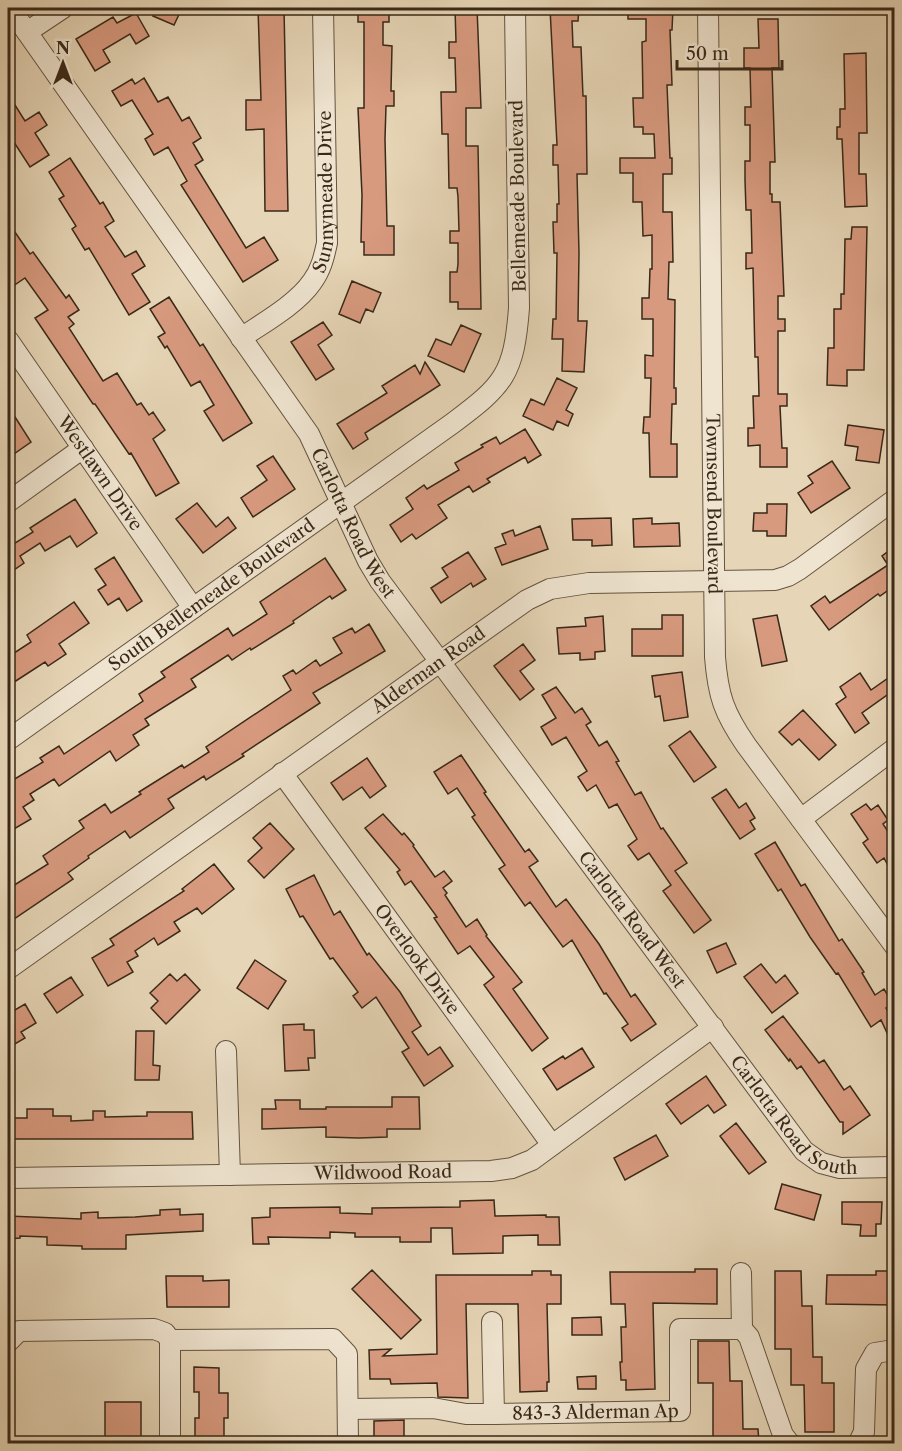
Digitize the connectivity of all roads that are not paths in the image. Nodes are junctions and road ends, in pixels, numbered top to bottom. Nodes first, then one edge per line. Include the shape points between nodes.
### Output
1 (10, 8) edge
2 (63, 8) edge
3 (323, 8) edge
4 (516, 8) edge
5 (708, 8) edge
6 (27, 32) junction
7 (241, 338) junction
8 (8, 340) edge
9 (501, 381) joint
10 (83, 448) junction
11 (894, 500) edge
12 (341, 501) junction
13 (8, 502) edge
14 (715, 581) junction
15 (193, 608) junction
16 (441, 662) junction
17 (8, 740) edge
18 (894, 749) edge
19 (282, 773) junction
20 (801, 819) junction
21 (894, 945) edge
22 (8, 969) edge
23 (712, 1027) junction
24 (226, 1051) dead end
25 (552, 1145) junction
26 (894, 1167) edge
27 (230, 1175) junction
28 (8, 1178) edge
29 (741, 1273) dead end
30 (492, 1322) dead end
31 (742, 1329) junction
32 (170, 1340) junction
33 (8, 1342) edge
34 (894, 1350) edge
35 (348, 1409) junction
36 (494, 1414) junction
37 (170, 1443) edge
38 (348, 1443) edge
39 (790, 1443) edge
40 (858, 1443) edge

1 - 6 street, Carlotta Road West
2 - 6 street
3 - 7 street, Sunnymeade Drive via 327,243 322,264 312,284
4 - 9 street, Bellemeade Boulevard via 519,308 517,340 511,364
5 - 14 street, Townsend Boulevard
6 - 7 street, Carlotta Road West
7 - 12 street, Carlotta Road West via 309,434
8 - 10 street, Westlawn Drive
9 - 12 street, South Bellemeade Boulevard via 486,399
10 - 13 street
10 - 15 street, Westlawn Drive
11 - 14 street, Alderman Road via 788,576 775,580
12 - 15 street, South Bellemeade Boulevard
12 - 16 street, Carlotta Road West via 368,561
14 - 16 street, Alderman Road via 589,583 550,589 515,608
14 - 20 street, Townsend Boulevard via 715,657 722,704 746,745
15 - 17 street, South Bellemeade Boulevard
16 - 19 street, Alderman Road
16 - 23 street, Carlotta Road West
18 - 20 street
19 - 22 street, Alderman Road
19 - 25 street, Overlook Drive
20 - 21 street, Townsend Boulevard
23 - 25 street, Wildwood Road
23 - 26 street, Carlotta Road South via 804,1151 820,1163 840,1168
24 - 27 street
25 - 27 street, Wildwood Road via 532,1160 490,1171
27 - 28 street, Wildwood Road
29 - 31 street
30 - 36 street
31 - 36 street, 843-3 Alderman Ap via 680,1329 680,1412
31 - 39 street via 749,1337 783,1435
32 - 33 street via 154,1329 20,1331
32 - 35 street via 333,1339 347,1354
32 - 37 street
34 - 40 street via 875,1353 866,1369 864,1432
35 - 36 street, 843-3 Alderman Ap via 433,1408
35 - 38 street

